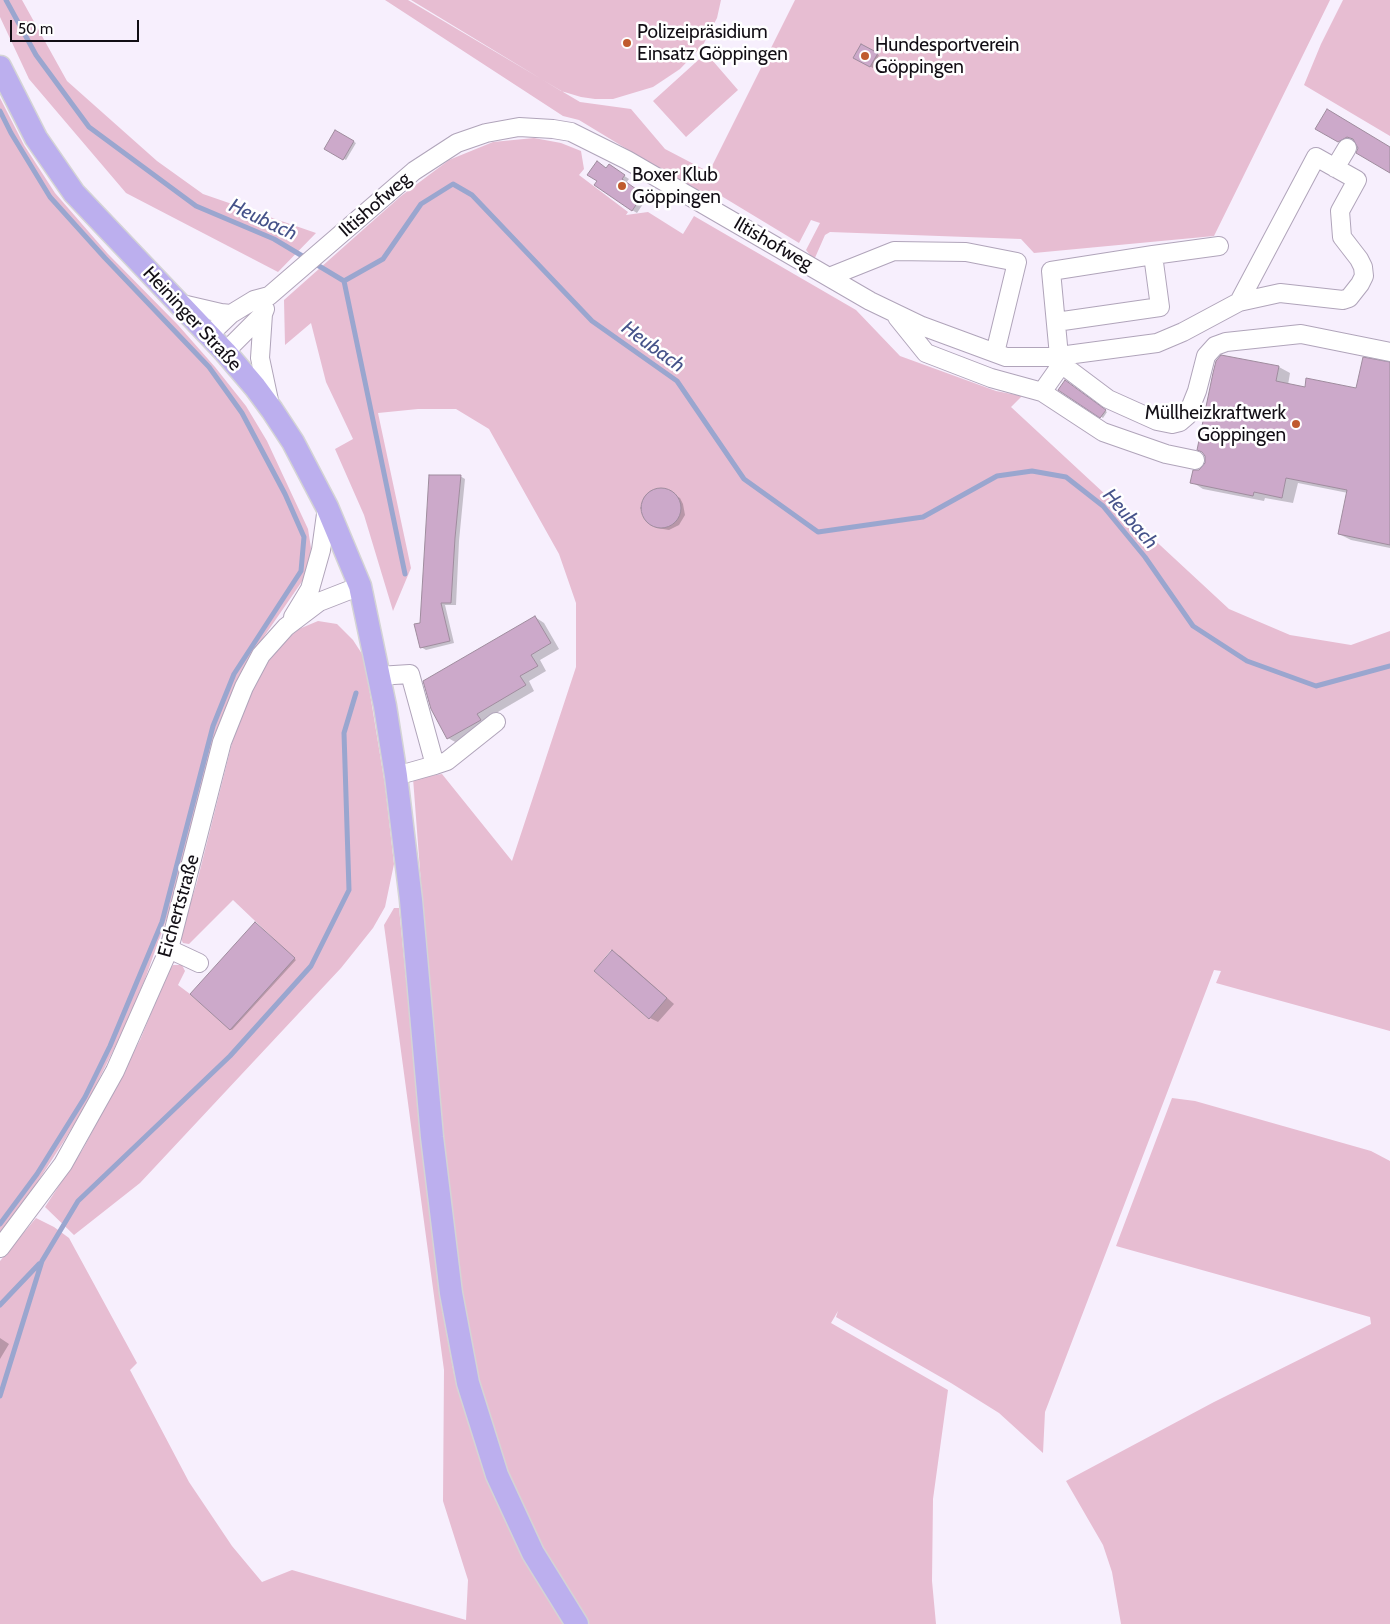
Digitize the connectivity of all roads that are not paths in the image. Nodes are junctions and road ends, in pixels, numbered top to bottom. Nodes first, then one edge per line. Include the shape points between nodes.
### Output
1 (0, 67) edge
2 (1347, 148) dead end
3 (1335, 168) junction
4 (1220, 246) dead end
5 (1153, 255) junction
6 (830, 277) junction
7 (274, 292) junction
8 (1238, 302) junction
9 (178, 303) junction
10 (893, 312) junction
11 (231, 314) junction
12 (263, 314) junction
13 (1056, 322) junction
14 (208, 334) junction
15 (225, 352) junction
16 (1390, 352) edge
17 (995, 353) junction
18 (1057, 359) junction
19 (1042, 392) junction
20 (272, 410) junction
21 (1195, 460) dead end
22 (327, 507) junction
23 (360, 586) junction
24 (286, 627) junction
25 (378, 676) junction
26 (496, 722) dead end
27 (435, 765) junction
28 (396, 776) junction
29 (169, 949) junction
30 (199, 964) dead end
31 (0, 1248) edge
32 (576, 1624) edge

1 - 9 main road, Heininger Straße via 36,138 74,193
2 - 3 street
3 - 8 street via 1316,157
3 - 8 street, Iltishofweg via 1357,180 1340,211 1342,237 1363,267 1364,276 1358,289 1343,300 1280,293
4 - 5 street
5 - 13 street via 1051,271
5 - 13 street via 1160,307
6 - 7 street, Iltishofweg via 682,200 626,160 571,132 519,127 486,132 457,143 414,171
6 - 10 street, Iltishofweg
6 - 17 street via 894,252 966,252 1017,262
7 - 11 street, Iltishofweg
7 - 12 street
8 - 18 street, Iltishofweg via 1157,343
9 - 11 street
9 - 14 main road, Heininger Straße
10 - 17 street, Iltishofweg
10 - 19 street via 926,353 991,378
11 - 14 street, Iltishofweg
12 - 15 street
12 - 20 street via 260,358
13 - 18 street
14 - 15 main road, Heininger Straße
15 - 20 main road, Heininger Straße
16 - 18 street via 1301,334 1226,342 1215,346 1206,356 1187,416 1172,424 1157,421 1108,399
17 - 18 street, Iltishofweg via 1006,357
18 - 19 street
19 - 21 street via 1103,432 1166,454
20 - 22 main road, Heininger Straße
22 - 23 main road, Heininger Straße
22 - 24 street via 321,550 310,589
23 - 24 street, Eichertstraße via 318,602
23 - 25 main road, Heininger Straße
24 - 29 street, Eichertstraße via 261,655 222,742
25 - 27 street via 410,674
25 - 28 main road, Heininger Straße
26 - 27 street via 447,761
27 - 28 street
28 - 32 main road, Heininger Straße via 411,900 432,1137 451,1293 468,1383 497,1475 533,1553
29 - 30 street
29 - 31 street, Eichertstraße via 111,1080 63,1164

